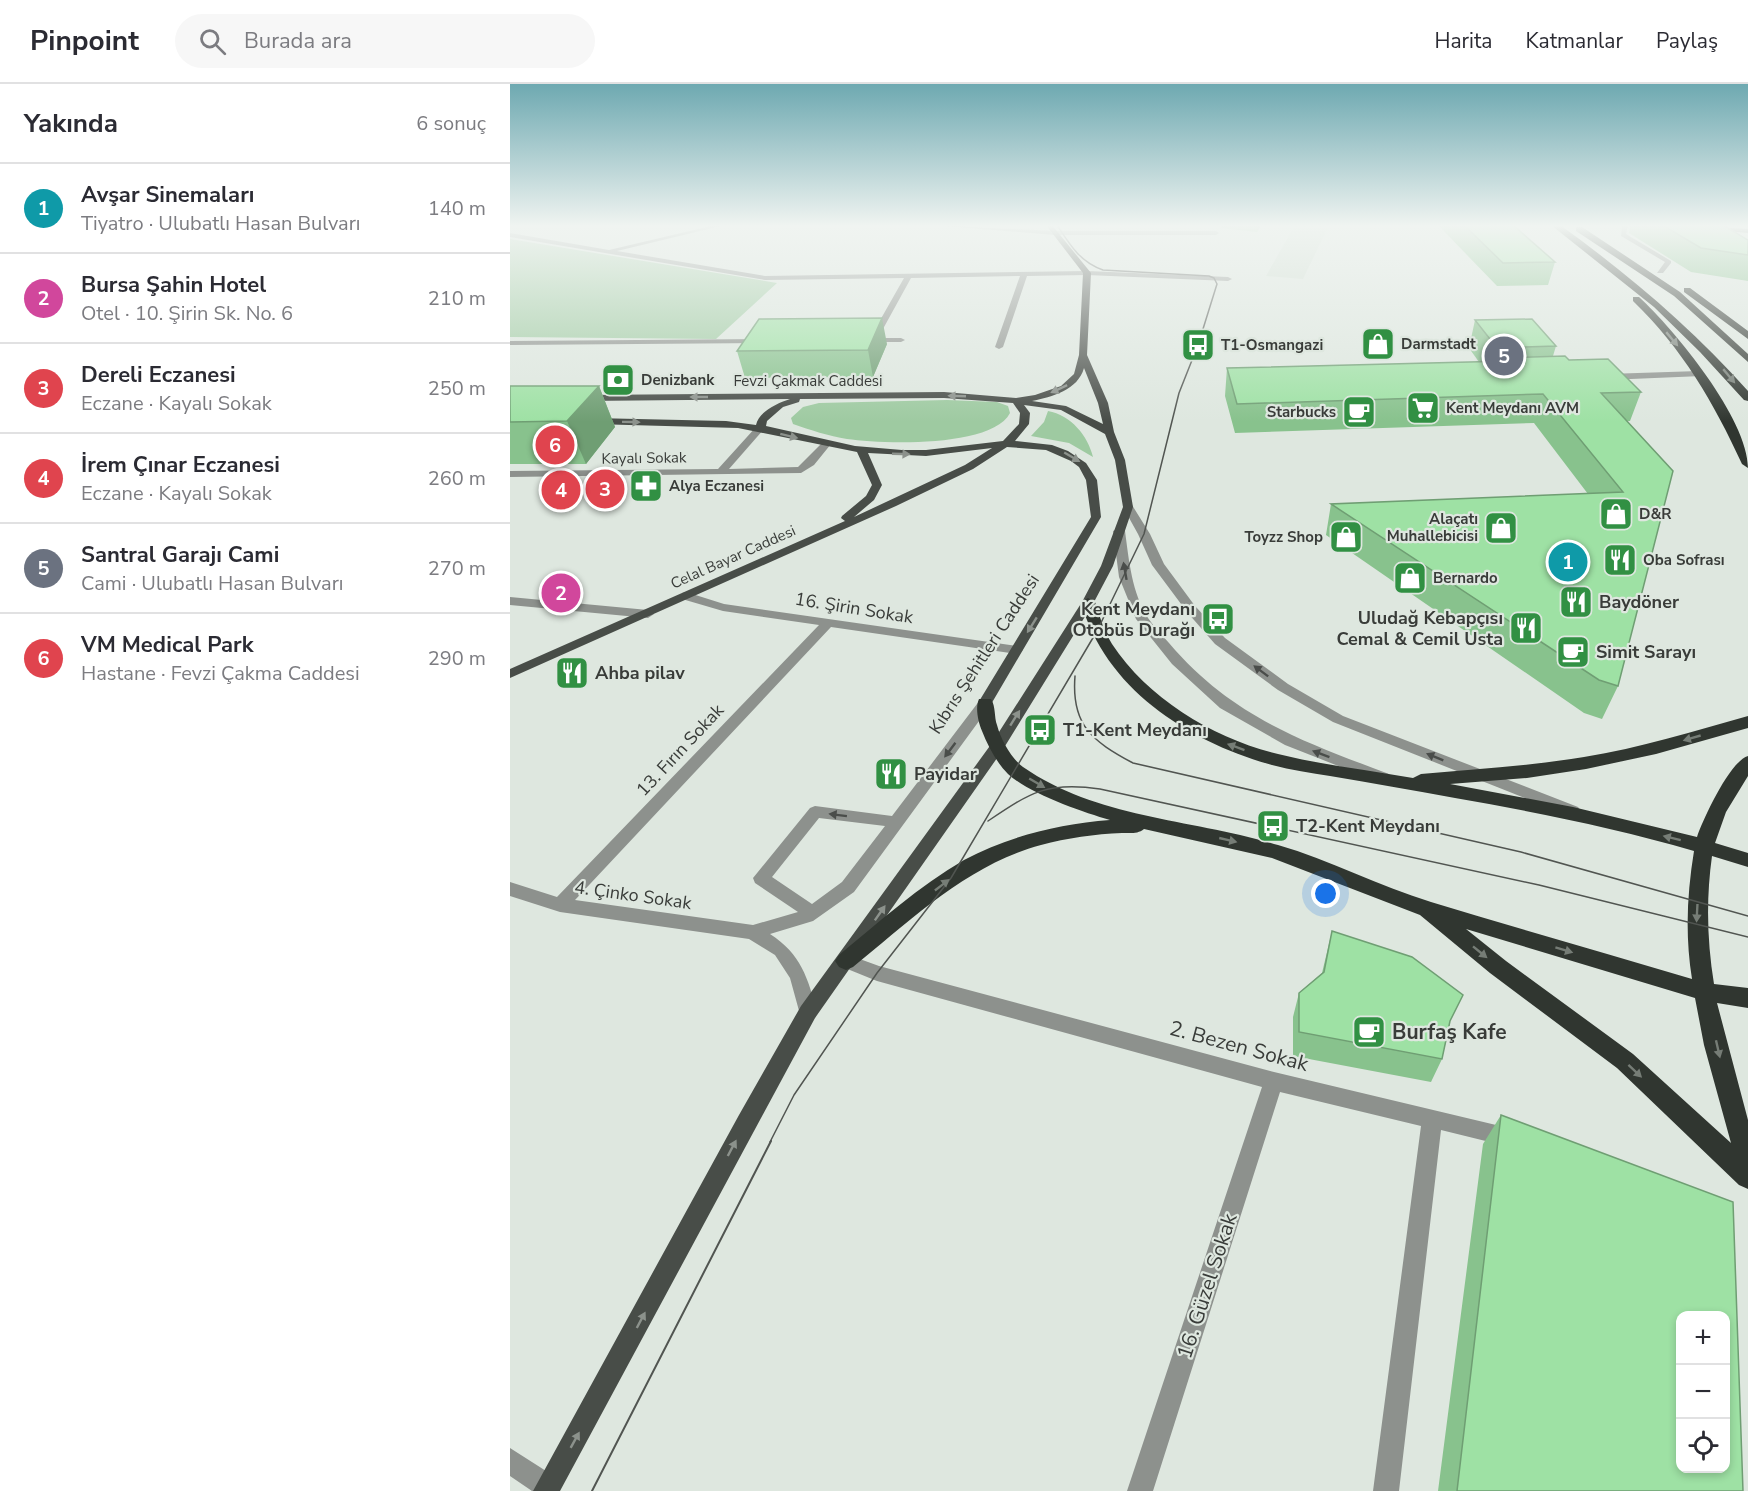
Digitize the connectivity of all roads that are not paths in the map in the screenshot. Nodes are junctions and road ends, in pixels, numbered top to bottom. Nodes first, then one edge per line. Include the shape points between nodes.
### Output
1 (900, 291) edge
2 (1019, 291) edge
3 (1088, 291) edge
4 (1626, 291) edge
5 (1642, 291) edge
6 (1672, 291) edge
7 (1684, 291) edge
8 (1689, 291) edge
9 (1711, 306) junction
10 (1748, 336) edge
11 (860, 340) edge
12 (872, 340) junction
13 (901, 340) dead end
14 (779, 341) edge
15 (510, 343) edge
16 (999, 347) dead end
17 (1083, 355) junction
18 (1748, 359) edge
19 (1699, 374) junction
20 (1592, 378) edge
21 (810, 396) junction
22 (569, 398) edge
23 (1748, 398) edge
24 (1016, 400) junction
25 (581, 421) edge
26 (763, 430) junction
27 (1109, 432) junction
28 (826, 444) junction
29 (1011, 444) junction
30 (862, 451) junction
31 (1748, 464) edge
32 (721, 472) junction
33 (510, 474) edge
34 (1128, 507) junction
35 (1119, 531) junction
36 (819, 537) junction
37 (686, 596) junction
38 (510, 601) edge
39 (1088, 602) junction
40 (648, 614) junction
41 (828, 623) junction
42 (1017, 650) junction
43 (510, 674) edge
44 (985, 703) junction
45 (1748, 722) edge
46 (997, 747) junction
47 (1748, 762) edge
48 (1481, 775) junction
49 (1395, 782) junction
50 (1587, 816) junction
51 (896, 822) junction
52 (1171, 829) junction
53 (1704, 846) junction
54 (1748, 860) edge
55 (510, 890) edge
56 (560, 905) junction
57 (1427, 909) junction
58 (811, 912) junction
59 (753, 932) junction
60 (846, 961) junction
61 (1705, 992) junction
62 (1748, 998) edge
63 (808, 1012) junction
64 (1274, 1081) junction
65 (1728, 1095) junction
66 (1748, 1111) edge
67 (1432, 1118) junction
68 (1533, 1142) edge
69 (1748, 1160) edge
70 (1748, 1176) edge
71 (510, 1461) edge
72 (547, 1489) edge
73 (1140, 1491) edge
74 (1386, 1491) edge

1 - 12 street
2 - 16 street
3 - 17 main road
4 -> 19 highway
5 -> 23 highway via 1677,320
6 - 18 highway
7 - 9 highway
8 - 9 highway
9 - 10 highway
11 - 12 street
12 - 13 street
14 - 15 street
17 -> 24 main road, Fevzi Çakmak Caddesi via 1073,381 1053,393
17 - 27 main road via 1104,403
19 - 20 street
19 - 31 highway
21 -> 22 main road, Fevzi Çakmak Caddesi
24 -> 21 main road, Fevzi Çakmak Caddesi via 945,395
21 - 26 main road via 780,405 762,420
24 - 27 main road via 1063,408
24 - 29 main road, Celal Bayar Caddesi via 1025,413 1024,424
25 -> 26 main road via 735,424
26 -> 28 main road
26 - 32 street
27 - 34 main road via 1120,460
28 - 30 main road
28 - 32 street, Kayalı Sokak via 801,470
30 -> 29 main road via 913,454
29 - 36 main road, Celal Bayar Caddesi
29 -> 42 main road, Kıbrıs Şehitleri Caddesi via 1064,452 1081,462 1095,488 1096,518
30 - 36 main road via 877,485 858,511
32 - 33 street, Kayalı Sokak
34 - 35 main road
48 -> 34 street via 1338,718 1283,687 1220,641 1158,565
35 - 39 main road via 1107,566
49 -> 35 street via 1290,742 1225,705 1177,661 1142,619 1125,577
36 - 37 main road, Celal Bayar Caddesi
37 - 40 main road, Celal Bayar Caddesi
37 - 41 street, 16. Şirin Sokak via 723,607
38 - 40 street
46 -> 39 main road
49 -> 39 highway via 1275,760 1230,745 1174,716 1147,695 1110,654 1097,631
40 - 43 main road, Celal Bayar Caddesi
41 - 42 street, 16. Şirin Sokak
41 - 56 street, 13. Fırın Sokak
42 - 44 main road, Kıbrıs Şehitleri Caddesi
44 - 46 highway
44 -> 51 street, Kıbrıs Şehitleri Caddesi
45 -> 48 highway via 1598,761
46 -> 52 highway via 1015,770 1046,788 1092,808
60 -> 46 main road
47 - 53 highway via 1721,800
48 - 49 highway
48 - 50 street
49 - 50 highway
53 -> 50 highway
51 - 58 street, Kıbrıs Şehitleri Caddesi via 848,887
51 -> 58 street via 815,812 761,878
52 -> 57 highway via 1275,851
60 -> 52 highway via 951,878 992,854 1041,837 1113,826
53 - 54 highway
53 -> 61 highway via 1696,925
55 - 56 street, 4. Çinko Sokak
56 - 59 street, 4. Çinko Sokak
57 -> 61 highway
57 -> 70 highway via 1625,1061
58 - 59 street, Kıbrıs Şehitleri Caddesi
59 - 63 street via 781,950 798,976
60 - 63 main road
60 - 64 street, 2. Bezen Sokak
61 - 62 highway
61 -> 65 highway
72 -> 63 main road
64 - 67 street, 2. Bezen Sokak
64 - 73 street, 16. Güzel Sokak
65 - 66 street
65 - 69 highway
67 - 68 street, 2. Bezen Sokak
67 - 74 street
71 - 72 street

